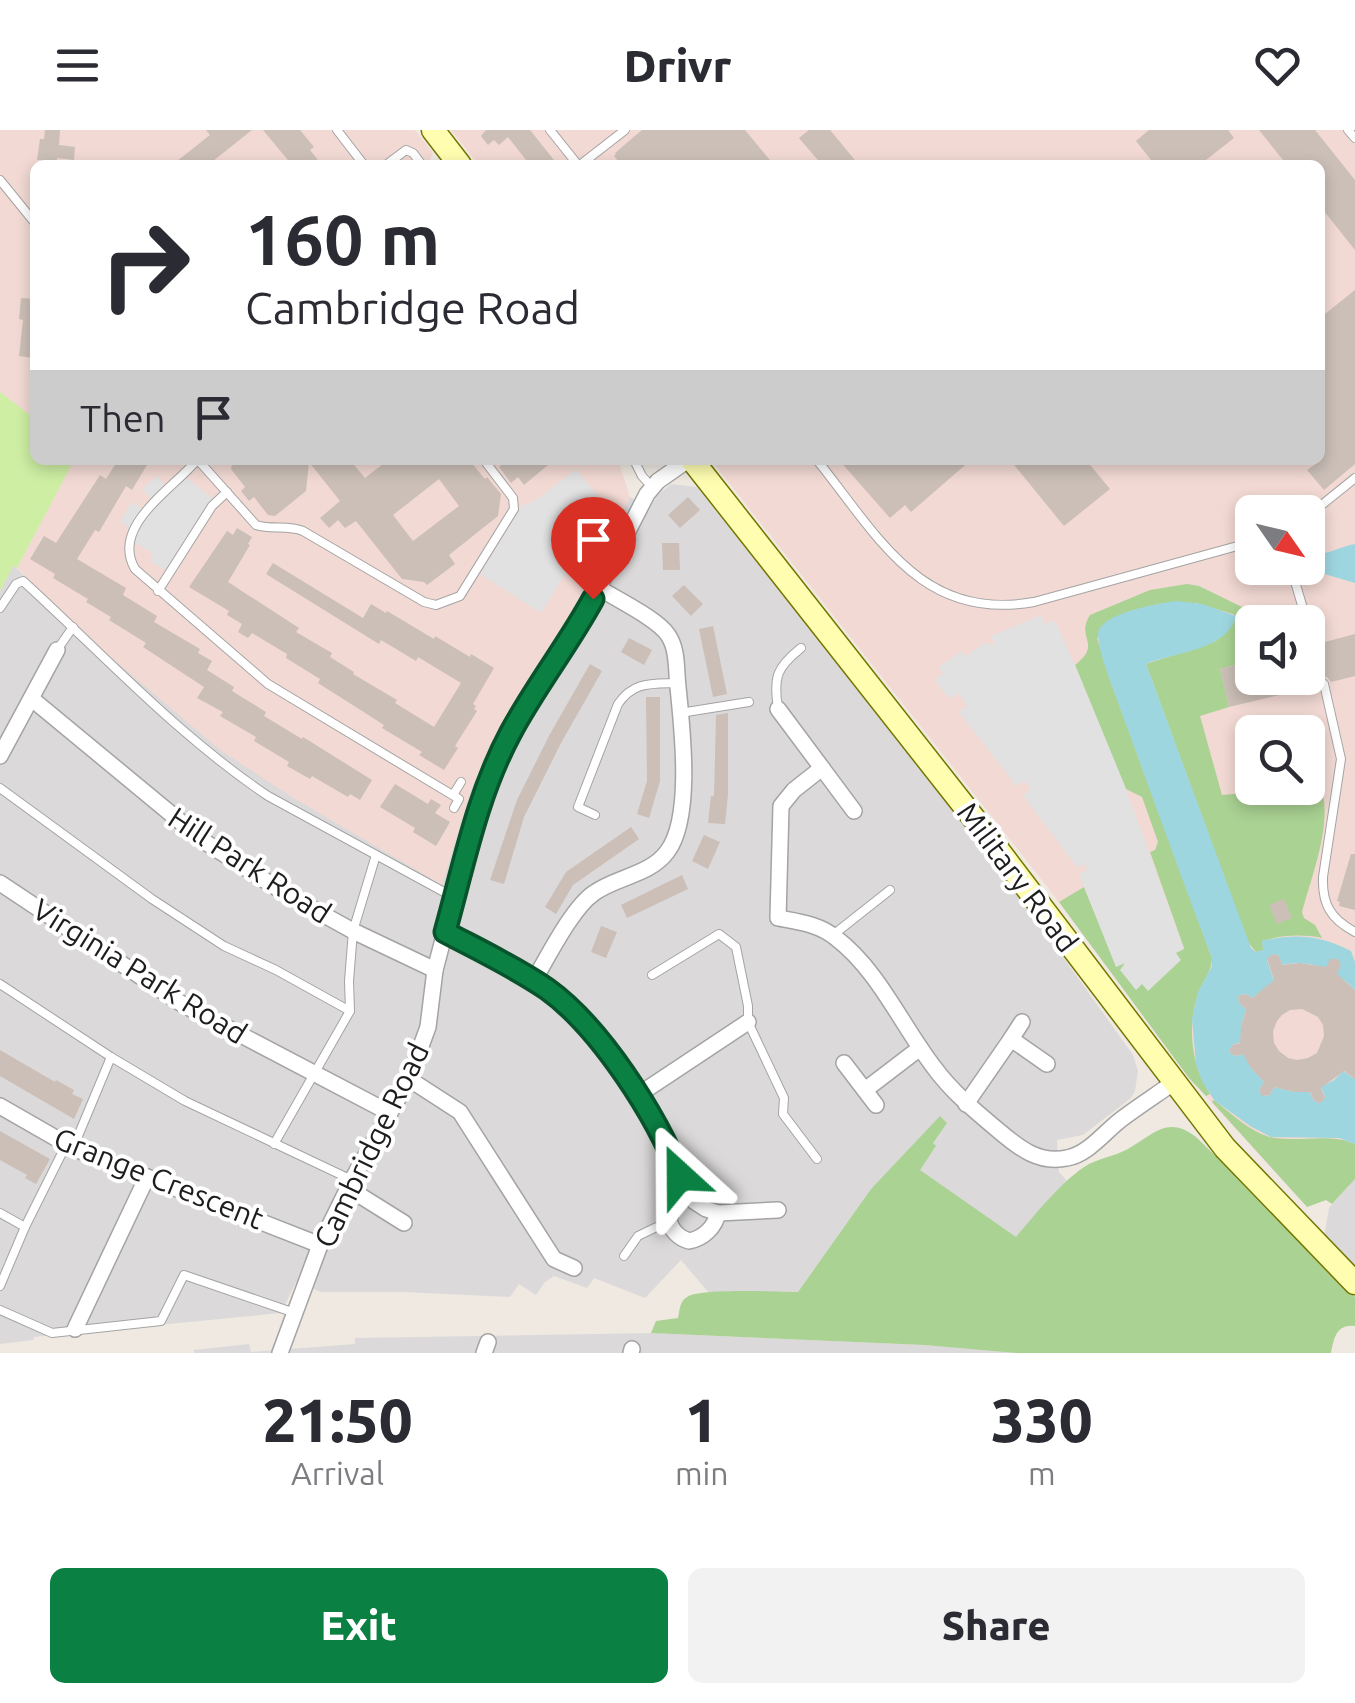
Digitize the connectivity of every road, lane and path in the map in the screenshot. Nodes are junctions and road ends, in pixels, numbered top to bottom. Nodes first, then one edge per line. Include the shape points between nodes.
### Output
1 (336, 130) edge
2 (433, 130) edge
3 (550, 130) edge
4 (625, 130) edge
5 (1348, 130) edge
6 (1355, 138) edge
7 (360, 160) edge
8 (392, 160) edge
9 (418, 160) edge
10 (456, 160) edge
11 (576, 160) edge
12 (586, 160) edge
13 (0, 180) edge
14 (30, 217) edge
15 (192, 465) edge
16 (202, 465) edge
17 (488, 465) edge
18 (636, 465) edge
19 (683, 465) edge
20 (694, 465) edge
21 (821, 465) edge
22 (1355, 478) edge
23 (652, 487) junction
24 (227, 492) junction
25 (1325, 502) edge
26 (1235, 547) edge
27 (599, 588) junction
28 (158, 591) junction
29 (0, 608) edge
30 (72, 627) junction
31 (802, 648) dead end
32 (58, 650) joint
33 (678, 683) junction
34 (1325, 688) edge
35 (32, 699) junction
36 (748, 702) dead end
37 (778, 709) joint
38 (680, 713) junction
39 (0, 756) edge
40 (822, 768) junction
41 (462, 782) dead end
42 (0, 788) edge
43 (456, 801) junction
44 (477, 810) junction
45 (854, 812) dead end
46 (595, 815) dead end
47 (376, 855) junction
48 (0, 884) edge
49 (890, 890) dead end
50 (454, 898) junction
51 (353, 931) junction
52 (445, 932) junction
53 (1355, 932) edge
54 (833, 935) junction
55 (435, 970) junction
56 (652, 974) dead end
57 (534, 980) junction
58 (0, 984) edge
59 (350, 1011) junction
60 (748, 1022) junction
61 (1022, 1022) dead end
62 (1011, 1039) junction
63 (920, 1048) junction
64 (111, 1056) junction
65 (844, 1063) dead end
66 (1047, 1064) dead end
67 (314, 1073) junction
68 (409, 1079) junction
69 (1173, 1083) junction
70 (866, 1090) junction
71 (638, 1094) junction
72 (966, 1104) junction
73 (876, 1105) dead end
74 (0, 1106) edge
75 (388, 1112) junction
76 (274, 1144) junction
77 (70, 1146) junction
78 (817, 1159) dead end
79 (147, 1176) junction
80 (350, 1184) junction
81 (685, 1188) junction
82 (778, 1210) dead end
83 (0, 1213) edge
84 (718, 1213) junction
85 (668, 1221) junction
86 (404, 1223) dead end
87 (25, 1227) junction
88 (320, 1245) junction
89 (624, 1256) dead end
90 (574, 1268) dead end
91 (1355, 1283) edge
92 (0, 1286) edge
93 (0, 1310) edge
94 (295, 1312) junction
95 (75, 1329) junction
96 (280, 1353) edge

1 - 7 lane
2 - 10 street
3 - 11 lane
4 - 12 lane
5 - 6 lane
8 - 9 lane via 409,150
13 - 14 lane
15 - 28 lane via 148,510 128,543 132,566
16 - 24 lane
17 - 24 lane via 514,498 514,509 460,596 436,605 303,530 256,525
18 - 23 lane
19 - 23 street, Cambridge Road
20 - 69 street, Military Road
21 - 26 lane via 904,566 931,587 973,604 1034,602
22 - 25 lane
23 - 27 street, Cambridge Road
24 - 28 lane
27 - 33 street via 667,633
27 - 44 street, Cambridge Road via 512,731
28 - 43 lane via 268,684
29 - 30 lane via 23,581
30 - 32 lane
30 - 47 lane via 238,776
31 - 37 lane via 780,668
32 - 35 street
33 - 38 street
33 - 46 lane via 636,687 618,704 578,807
34 - 53 lane via 1341,759 1323,895 1333,918
35 - 39 street
35 - 51 street, Hill Park Road via 205,842
36 - 38 lane
37 - 40 street
38 - 57 street via 683,775 672,844 657,862 588,898
40 - 45 street
40 - 54 street via 781,806 770,918
41 - 43 lane
42 - 59 lane via 224,946
43 - 44 lane
44 - 50 street, Cambridge Road
47 - 50 lane
47 - 51 lane
48 - 67 street, Virginia Park Road via 182,1004
49 - 54 lane
50 - 52 street, Cambridge Road
51 - 55 street, Hill Park Road
51 - 59 lane
52 - 55 street, Cambridge Road
52 - 57 street
54 - 63 street via 857,957
55 - 68 street, Cambridge Road via 428,1026
56 - 60 lane via 719,934 736,947
57 - 71 street via 582,1022
58 - 64 lane
59 - 67 lane
60 - 71 street
60 - 78 lane via 784,1098 783,1114
61 - 62 street
62 - 66 street
62 - 72 street
63 - 70 street
63 - 72 street
64 - 76 lane
64 - 77 lane
65 - 70 street
67 - 75 street, Virginia Park Road
67 - 76 lane
68 - 75 street, Cambridge Road
68 - 90 street via 460,1112 550,1266
69 - 72 street via 1065,1159 1023,1150
69 - 91 street, Military Road via 1225,1148
70 - 73 street
71 - 81 street
74 - 77 street, Grange Crescent
75 - 80 street, Cambridge Road
76 - 80 lane
77 - 79 street, Grange Crescent
77 - 87 lane
79 - 88 street, Grange Crescent
79 - 95 street
80 - 86 street
80 - 88 street, Cambridge Road
81 - 84 street via 700,1206
81 - 85 street
82 - 84 street
83 - 87 lane
84 - 85 street via 712,1227 690,1241
85 - 89 lane via 638,1236
87 - 92 lane
88 - 94 street, Cambridge Road
93 - 95 lane via 52,1333
94 - 95 lane via 184,1275 161,1322
94 - 96 street, Cambridge Road

